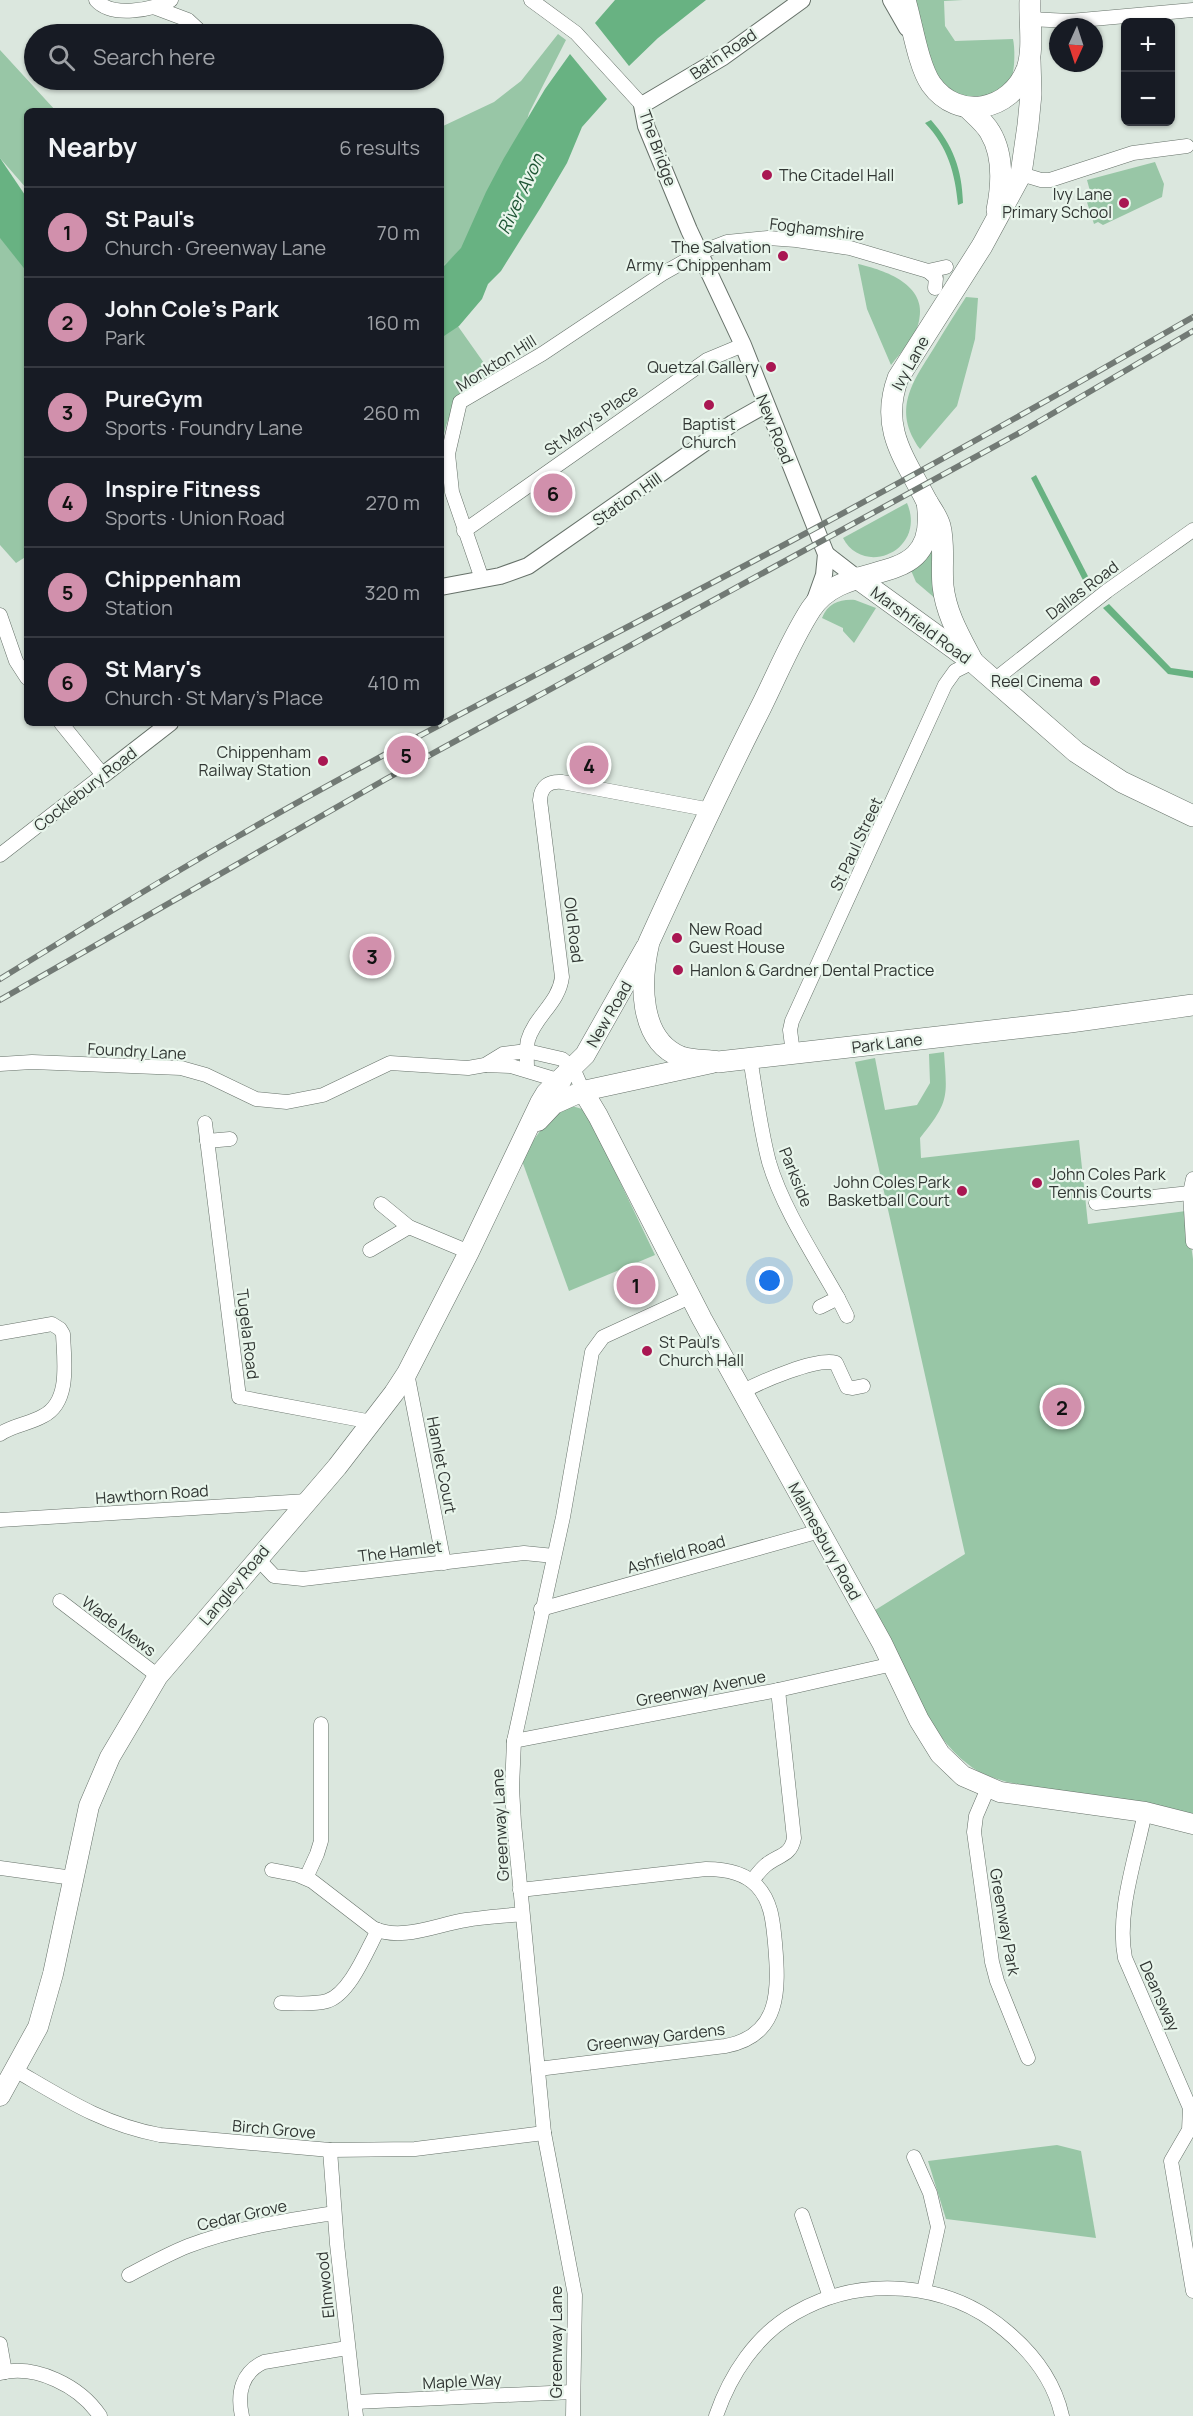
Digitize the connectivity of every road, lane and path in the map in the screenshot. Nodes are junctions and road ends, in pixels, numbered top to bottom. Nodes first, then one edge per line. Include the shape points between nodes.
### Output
1 (96, 0) edge
2 (171, 0) edge
3 (531, 0) edge
4 (802, 0) edge
5 (891, 0) edge
6 (906, 0) edge
7 (156, 8) junction
8 (1030, 10) edge
9 (1193, 10) edge
10 (192, 24) edge
11 (919, 50) junction
12 (1030, 60) junction
13 (642, 105) junction
14 (968, 108) junction
15 (1187, 146) dead end
16 (1021, 174) junction
17 (989, 234) junction
18 (701, 252) junction
19 (946, 267) dead end
20 (928, 271) junction
21 (935, 288) dead end
22 (743, 345) junction
23 (765, 405) junction
24 (927, 501) junction
25 (1193, 530) edge
26 (464, 531) junction
27 (826, 554) junction
28 (482, 579) junction
29 (864, 583) junction
30 (444, 586) edge
31 (812, 608) junction
32 (0, 615) edge
33 (973, 662) junction
34 (24, 673) edge
35 (993, 681) junction
36 (64, 726) edge
37 (166, 726) edge
38 (103, 775) junction
39 (711, 810) junction
40 (1193, 816) edge
41 (0, 855) edge
42 (648, 942) junction
43 (1193, 1005) edge
44 (527, 1051) junction
45 (793, 1053) junction
46 (750, 1058) junction
47 (718, 1062) junction
48 (0, 1064) edge
49 (485, 1065) junction
50 (527, 1069) junction
51 (566, 1074) junction
52 (583, 1091) junction
53 (205, 1123) dead end
54 (526, 1134) junction
55 (230, 1138) dead end
56 (207, 1141) junction
57 (1193, 1179) edge
58 (1190, 1193) junction
59 (1096, 1203) dead end
60 (381, 1204) dead end
61 (409, 1227) junction
62 (1193, 1242) edge
63 (370, 1250) dead end
64 (469, 1252) junction
65 (690, 1297) junction
66 (838, 1298) junction
67 (820, 1307) dead end
68 (847, 1316) dead end
69 (0, 1333) edge
70 (407, 1373) junction
71 (863, 1386) dead end
72 (742, 1392) junction
73 (372, 1422) junction
74 (0, 1434) edge
75 (307, 1501) junction
76 (0, 1520) edge
77 (819, 1531) junction
78 (554, 1556) junction
79 (257, 1558) junction
80 (444, 1563) junction
81 (60, 1601) dead end
82 (541, 1610) junction
83 (892, 1664) junction
84 (158, 1676) junction
85 (778, 1690) junction
86 (321, 1724) dead end
87 (514, 1741) junction
88 (988, 1788) junction
89 (1145, 1812) junction
90 (1193, 1824) edge
91 (0, 1868) edge
92 (272, 1870) dead end
93 (73, 1878) junction
94 (306, 1878) junction
95 (752, 1881) junction
96 (520, 1890) junction
97 (522, 1914) junction
98 (378, 1930) junction
99 (281, 2003) dead end
100 (1028, 2058) dead end
101 (538, 2069) junction
102 (15, 2070) junction
103 (0, 2096) edge
104 (544, 2133) junction
105 (330, 2150) junction
106 (914, 2157) dead end
107 (334, 2213) junction
108 (802, 2215) dead end
109 (129, 2275) dead end
110 (924, 2291) junction
111 (1193, 2291) edge
112 (830, 2297) junction
113 (0, 2344) edge
114 (347, 2348) junction
115 (2, 2372) edge
116 (572, 2392) junction
117 (355, 2409) edge
118 (100, 2416) edge
119 (242, 2416) edge
120 (573, 2416) edge
121 (716, 2416) edge
122 (1062, 2416) edge

1 - 7 street via 118,11
2 - 7 street
3 - 13 street, The Bridge via 575,32
4 - 13 street, Bath Road via 723,57
5 - 11 street
6 - 11 main road, Ivy Lane
7 - 10 street
8 - 9 street via 1070,21
8 - 12 main road, Ivy Lane
11 - 14 main road, Ivy Lane via 932,85
12 - 14 main road via 1018,86 1006,98 987,107
12 - 16 main road, Ivy Lane via 1027,148
13 - 18 street, The Bridge via 646,126
14 - 17 main road, Ivy Lane via 991,133 999,158 999,199
15 - 16 street via 1133,153 1050,180
16 - 17 main road, Ivy Lane
17 - 24 main road, Ivy Lane via 903,370 893,393 891,417 895,439
18 - 20 street, Foghamshire via 747,239 796,240 873,253
18 - 22 street, New Road
18 - 26 street, Monkton Hill via 460,402 448,454 452,492
19 - 20 street
20 - 21 street via 936,278
22 - 23 street, New Road
22 - 26 street, St Mary's Place via 707,360
23 - 27 street, New Road
23 - 28 street, Station Hill via 733,423 536,562
24 - 29 main road, Ivy Lane via 929,530 917,554
24 - 33 main road, Ivy Lane via 940,529 947,607
25 - 35 street, Dallas Road via 1107,591
26 - 28 street, Monkton Hill
27 - 29 street, Marshfield Road
27 - 31 street, New Road via 822,582
28 - 30 street
29 - 31 main road, New Road via 828,592
29 - 33 main road, Marshfield Road
31 - 39 main road, New Road
32 - 34 street
33 - 35 main road, Marshfield Road
33 - 45 street, St Paul Street via 955,671 945,685 792,1021
35 - 40 main road, Marshfield Road via 1095,765 1140,792
36 - 38 street
37 - 38 street, Cocklebury Road
38 - 41 street, Cocklebury Road
39 - 42 main road, New Road
39 - 44 street, Old Road via 562,782 550,782 544,787 540,800 562,977 558,995 531,1032
42 - 47 main road, New Road via 645,997 654,1035 666,1049 680,1056
42 - 51 main road, New Road via 585,1055
43 - 45 main road, Park Lane
44 - 49 street, Foundry Lane via 502,1054
44 - 50 street, Old Road
44 - 51 street, Foundry Lane via 562,1059
45 - 46 main road, Park Lane
46 - 47 main road, Park Lane
46 - 66 street, Parkside via 774,1176
47 - 52 main road, Park Lane
48 - 49 street, Foundry Lane via 182,1068 256,1099 287,1102 322,1095 390,1063 462,1069
49 - 50 street
50 - 51 street
51 - 52 street
51 - 54 main road, Langley Road via 540,1103
52 - 54 main road, Langley Road via 554,1104
52 - 65 main road, Malmesbury Road
53 - 56 street, Tugela Road
54 - 64 main road, Langley Road
55 - 56 street
56 - 73 street, Tugela Road via 239,1397
57 - 58 street
58 - 59 street
58 - 62 street
60 - 61 street
61 - 63 street
61 - 64 street
64 - 70 main road, Langley Road
65 - 72 main road, Malmesbury Road
65 - 78 street, Greenway Lane via 603,1337 592,1352
66 - 67 street
66 - 68 street, Parkside
69 - 74 street via 52,1324 60,1329 64,1374 61,1392 50,1412
70 - 73 main road, Langley Road
70 - 80 street, Hamlet Court
71 - 72 street via 847,1387 836,1363 825,1362 771,1378
72 - 77 main road, Malmesbury Road
73 - 75 main road, Langley Road
75 - 76 street, Hawthorn Road
75 - 79 main road, Langley Road
77 - 82 street, Ashfield Road
77 - 83 main road, Malmesbury Road
78 - 80 street, The Hamlet via 525,1553
78 - 82 street, Greenway Lane
79 - 80 street, The Hamlet via 270,1574 289,1579
79 - 84 main road, Langley Road
81 - 84 street, Wade Mews
82 - 87 street, Greenway Lane
83 - 85 street, Greenway Avenue
83 - 88 main road, Malmesbury Road via 940,1754 963,1776
84 - 93 main road, Langley Road via 110,1757 89,1806
85 - 87 street, Greenway Avenue
85 - 95 street via 794,1838 785,1855 766,1865
86 - 94 street via 321,1840
87 - 96 street, Greenway Lane via 512,1798
88 - 89 main road, Malmesbury Road via 1019,1796
88 - 100 street, Greenway Park via 974,1832 992,1962
89 - 90 main road, Malmesbury Road
89 - 111 street, Deansway via 1123,1918 1122,1941 1125,1958 1190,2108 1189,2130 1171,2161
91 - 93 street
92 - 94 street
93 - 102 main road, Langley Road via 38,2027
94 - 98 street
95 - 96 street via 733,1872 706,1869
95 - 101 street, Greenway Gardens via 770,1907 778,1976 772,2010 764,2026 741,2042 725,2046
96 - 97 street, Greenway Lane
97 - 98 street via 464,1920 416,1931
97 - 101 street, Greenway Lane
98 - 99 street via 346,1988 338,1995 321,2002
101 - 104 street, Greenway Lane
102 - 103 main road, Langley Road
102 - 105 street, Birch Grove via 82,2110 138,2131
104 - 105 street, Birch Grove via 415,2149
104 - 116 street, Greenway Lane via 574,2295
105 - 107 street, Elmwood
106 - 110 street via 930,2193 938,2227
107 - 109 street, Cedar Grove via 220,2235 185,2247
107 - 114 street, Elmwood
108 - 112 street
110 - 112 street via 882,2288
110 - 122 street via 974,2309 1014,2337 1040,2365 1058,2398
112 - 121 street via 788,2318 753,2349 735,2373
113 - 115 street
114 - 117 street, Elmwood
114 - 119 street via 253,2368 242,2387
115 - 118 street via 27,2372 57,2381 83,2396
116 - 117 street, Maple Way
116 - 120 street, Greenway Lane

